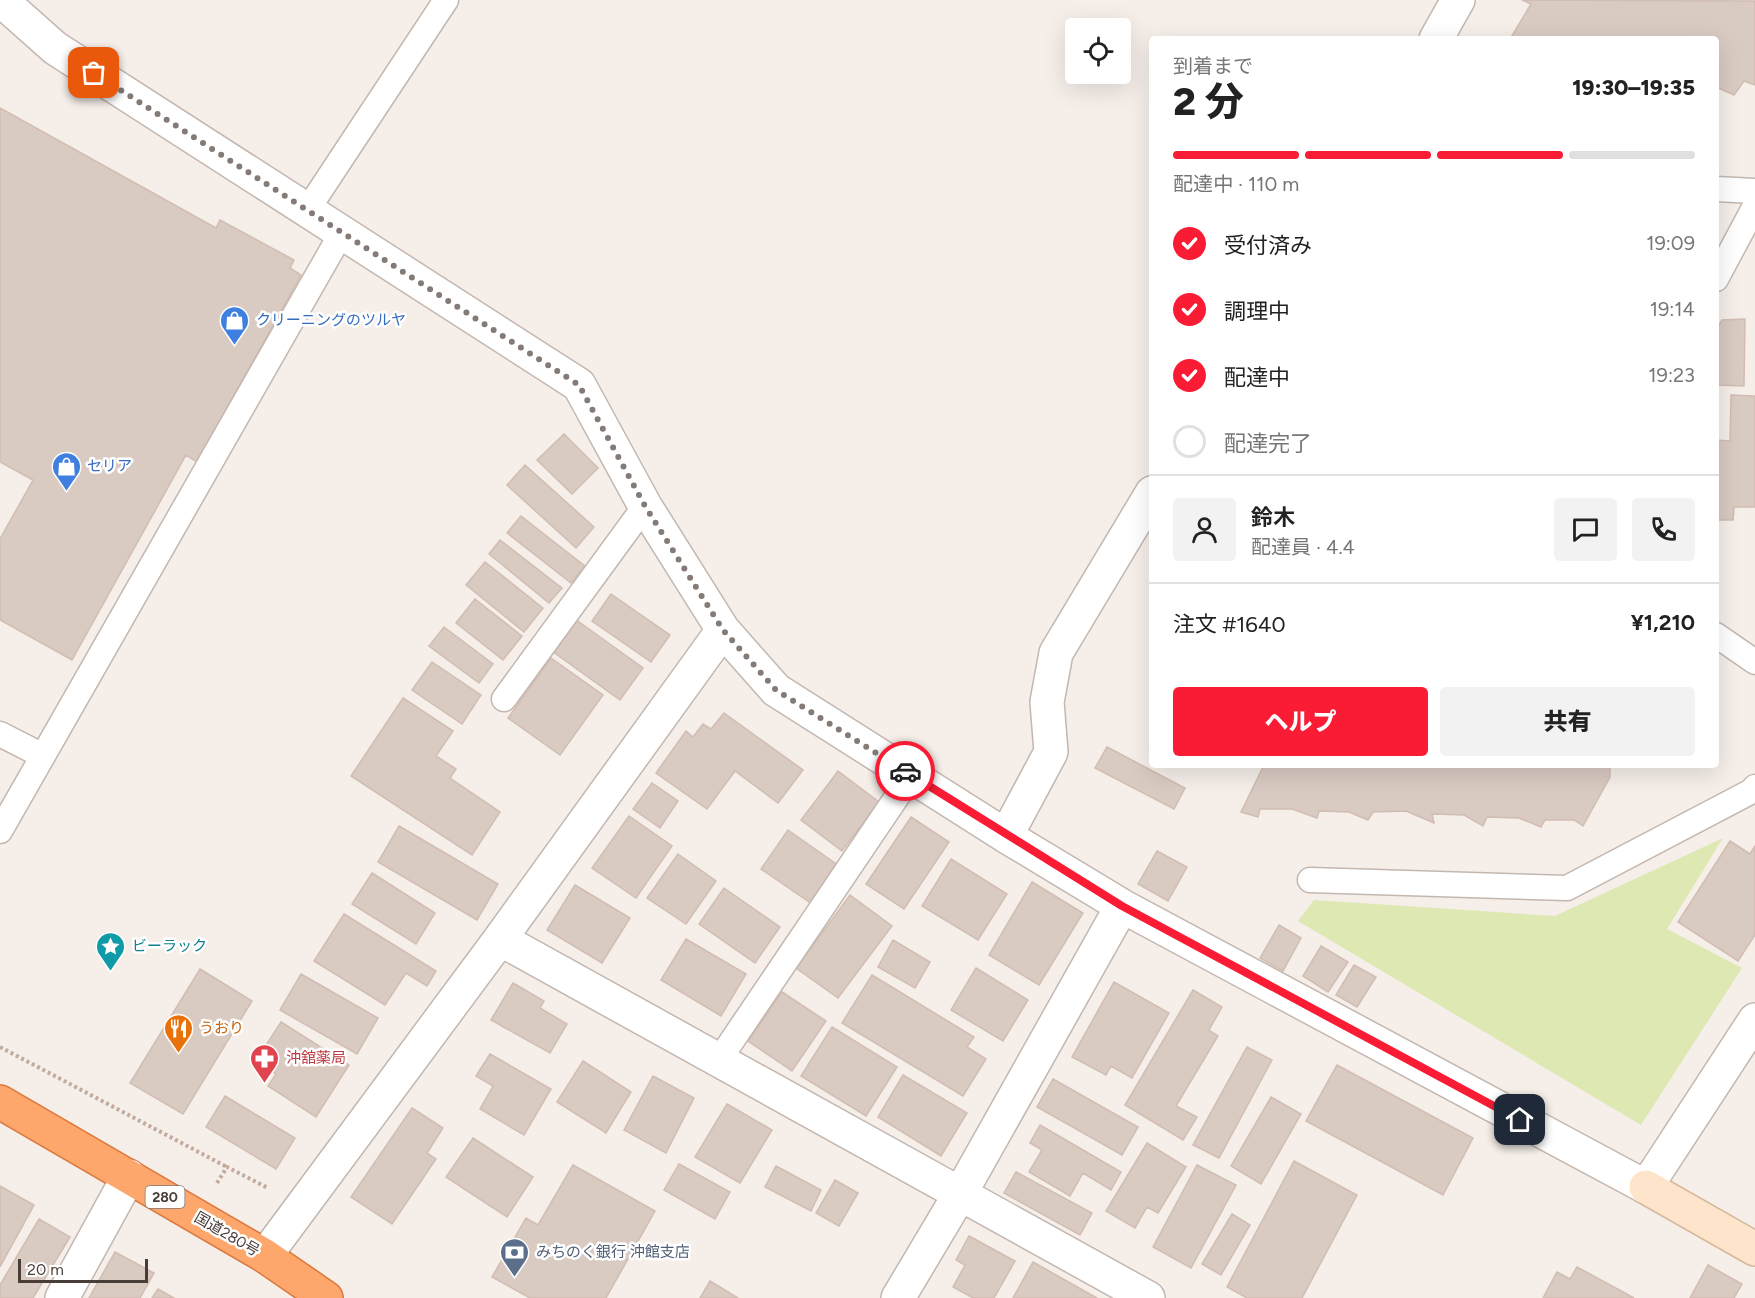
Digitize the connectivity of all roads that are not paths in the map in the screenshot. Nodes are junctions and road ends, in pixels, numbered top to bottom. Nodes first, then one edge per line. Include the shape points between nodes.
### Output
1 (446, 0) edge
2 (1458, 0) edge
3 (6, 6) edge
4 (1438, 36) edge
5 (1719, 189) edge
6 (1755, 191) edge
7 (1755, 206) edge
8 (306, 212) junction
9 (341, 234) junction
10 (1719, 273) edge
11 (1149, 504) edge
12 (645, 506) junction
13 (1143, 526) edge
14 (723, 630) junction
15 (1719, 637) edge
16 (1755, 662) edge
17 (504, 699) dead end
18 (0, 734) edge
19 (43, 756) junction
20 (911, 776) junction
21 (1755, 787) edge
22 (0, 831) edge
23 (1006, 836) junction
24 (1310, 880) dead end
25 (1122, 906) junction
26 (500, 939) junction
27 (1755, 1020) edge
28 (718, 1060) junction
29 (0, 1102) edge
30 (129, 1176) junction
31 (1646, 1187) junction
32 (960, 1194) junction
33 (1755, 1249) edge
34 (265, 1256) junction
35 (62, 1298) edge
36 (326, 1298) edge
37 (898, 1298) edge
38 (1148, 1298) edge

1 - 8 lane
2 - 4 street
3 - 8 street via 55,48
5 - 6 lane
7 - 10 lane
8 - 9 street
9 - 12 street via 579,385
9 - 19 lane
11 - 13 street
12 - 14 street
12 - 17 lane
13 - 23 street via 1056,653 1047,702 1051,752
14 - 20 street via 776,690
14 - 26 street
15 - 16 lane
18 - 19 lane
19 - 22 lane
20 - 23 street
20 - 28 lane
21 - 24 lane via 1567,888
23 - 25 street
25 - 31 street
25 - 32 street
26 - 28 street
26 - 34 street
27 - 31 street
28 - 32 street
29 - 30 highway, 国道280号 / 280
30 - 34 highway, 国道280号 / 280
30 - 35 street
31 - 33 street
32 - 37 street
32 - 38 street
34 - 36 highway, 国道280号 / 280

